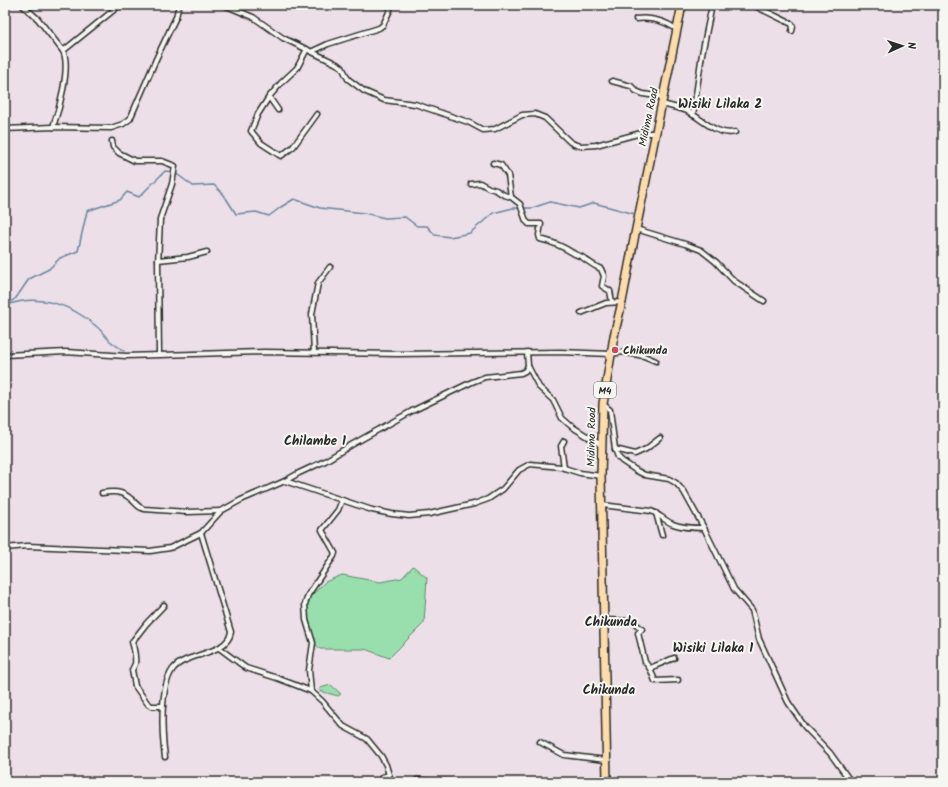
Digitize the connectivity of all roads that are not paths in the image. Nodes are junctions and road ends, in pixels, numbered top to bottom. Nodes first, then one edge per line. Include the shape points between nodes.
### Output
1 (22, 5) edge
2 (120, 5) edge
3 (179, 5) edge
4 (224, 5) edge
5 (682, 5) edge
6 (712, 5) edge
7 (752, 5) edge
8 (390, 10) dead end
9 (636, 19) dead end
10 (677, 31) junction
11 (792, 31) dead end
12 (307, 49) junction
13 (63, 51) junction
14 (313, 51) junction
15 (612, 81) dead end
16 (269, 97) junction
17 (663, 101) junction
18 (278, 110) dead end
19 (317, 114) dead end
20 (693, 115) junction
21 (52, 127) junction
22 (5, 129) edge
23 (735, 132) dead end
24 (656, 133) junction
25 (112, 141) dead end
26 (493, 163) dead end
27 (471, 184) dead end
28 (511, 197) junction
29 (636, 229) junction
30 (207, 252) dead end
31 (158, 260) junction
32 (330, 267) dead end
33 (764, 301) dead end
34 (612, 302) junction
35 (622, 302) junction
36 (581, 313) dead end
37 (314, 352) junction
38 (528, 352) junction
39 (158, 354) junction
40 (611, 354) junction
41 (5, 355) edge
42 (656, 361) dead end
43 (528, 366) junction
44 (603, 404) junction
45 (660, 438) dead end
46 (564, 441) dead end
47 (602, 445) junction
48 (615, 449) junction
49 (564, 468) junction
50 (601, 476) junction
51 (284, 481) junction
52 (102, 493) dead end
53 (342, 500) junction
54 (602, 505) junction
55 (221, 511) junction
56 (656, 513) junction
57 (704, 528) junction
58 (201, 533) junction
59 (662, 535) dead end
60 (5, 548) edge
61 (164, 606) dead end
62 (604, 620) junction
63 (219, 648) junction
64 (674, 658) dead end
65 (651, 670) junction
66 (678, 680) dead end
67 (310, 691) junction
68 (163, 706) junction
69 (540, 742) dead end
70 (165, 757) dead end
71 (606, 760) junction
72 (389, 775) junction
73 (380, 782) edge
74 (390, 782) edge
75 (416, 782) edge
76 (450, 782) edge
77 (607, 782) edge
78 (851, 782) edge

1 - 13 street via 38,19
2 - 13 street
3 - 21 street via 176,17 127,122 110,128
4 - 12 street via 253,17 271,31
5 - 10 main road, Midima Road / M4
6 - 20 street
7 - 11 street via 792,24
8 - 14 street via 379,28
9 - 10 street via 659,21 671,25
10 - 17 main road, Midima Road / M4
12 - 14 street
12 - 16 street via 297,68
13 - 21 street via 66,70 61,102
14 - 24 street via 339,65 348,79 364,91 384,100 415,104 468,122 483,130 495,129 522,115 535,114 545,118 570,142 581,146 641,133
15 - 17 street via 631,86 638,92
16 - 18 street
16 - 19 street via 258,114 252,132 262,143 281,156 293,147
17 - 20 street
17 - 24 main road, Midima Road / M4
20 - 23 street via 726,133
21 - 22 street
24 - 29 main road, Midima Road / M4
25 - 31 street via 113,147 119,153 135,161 162,161 175,166 172,184 160,219
26 - 28 street via 501,165 508,175
27 - 28 street via 480,183
28 - 34 street via 520,204 529,224 541,224 540,239 568,248 601,269 604,276 602,286 610,291
29 - 33 street via 701,250 734,282
29 - 35 main road, Midima Road / M4
30 - 31 street
31 - 39 street
32 - 37 street via 318,283 312,314
34 - 35 street
34 - 36 street
35 - 40 main road, Midima Road / M4
37 - 38 street
37 - 39 street
38 - 40 street
38 - 43 street
39 - 41 street via 126,356 66,352
40 - 42 street via 629,353
40 - 44 main road, Midima Road / M4
43 - 47 street via 539,387 553,400 566,422
43 - 51 street via 522,373 476,379
44 - 47 main road, Midima Road / M4
44 - 48 street via 611,414
45 - 48 street via 635,454
46 - 49 street via 561,446
47 - 50 main road, Midima Road / M4
48 - 57 street via 622,461 644,475 670,479 676,483 684,492
49 - 50 street
49 - 53 street via 548,464 530,464 519,470 503,489 488,499 421,515 382,513
50 - 54 main road, Midima Road / M4
51 - 53 street
51 - 55 street
52 - 55 street via 119,492 144,509
53 - 67 street via 338,510 322,530 335,553 334,556 308,595 305,604 306,620 313,643
54 - 56 street
54 - 62 main road, Midima Road / M4
55 - 58 street
56 - 57 street via 672,524
56 - 59 street
57 - 78 street via 734,589 752,610 760,639 788,702 805,727 830,753
58 - 60 street via 170,548 150,551 27,546
58 - 63 street via 230,628 230,638
61 - 68 street via 132,642 135,666 132,675 135,686 148,704
62 - 65 street via 632,621 642,629 638,633 645,662
62 - 71 main road, Midima Road / M4
63 - 67 street via 246,668
63 - 68 street via 174,668 167,682
64 - 65 street via 650,668
65 - 66 street via 655,681
67 - 72 street via 322,701 342,726 367,739 381,756
68 - 70 street via 162,738
69 - 71 street via 564,755
71 - 77 main road, Midima Road / M4
72 - 73 street via 382,777
72 - 74 street
75 - 76 street

